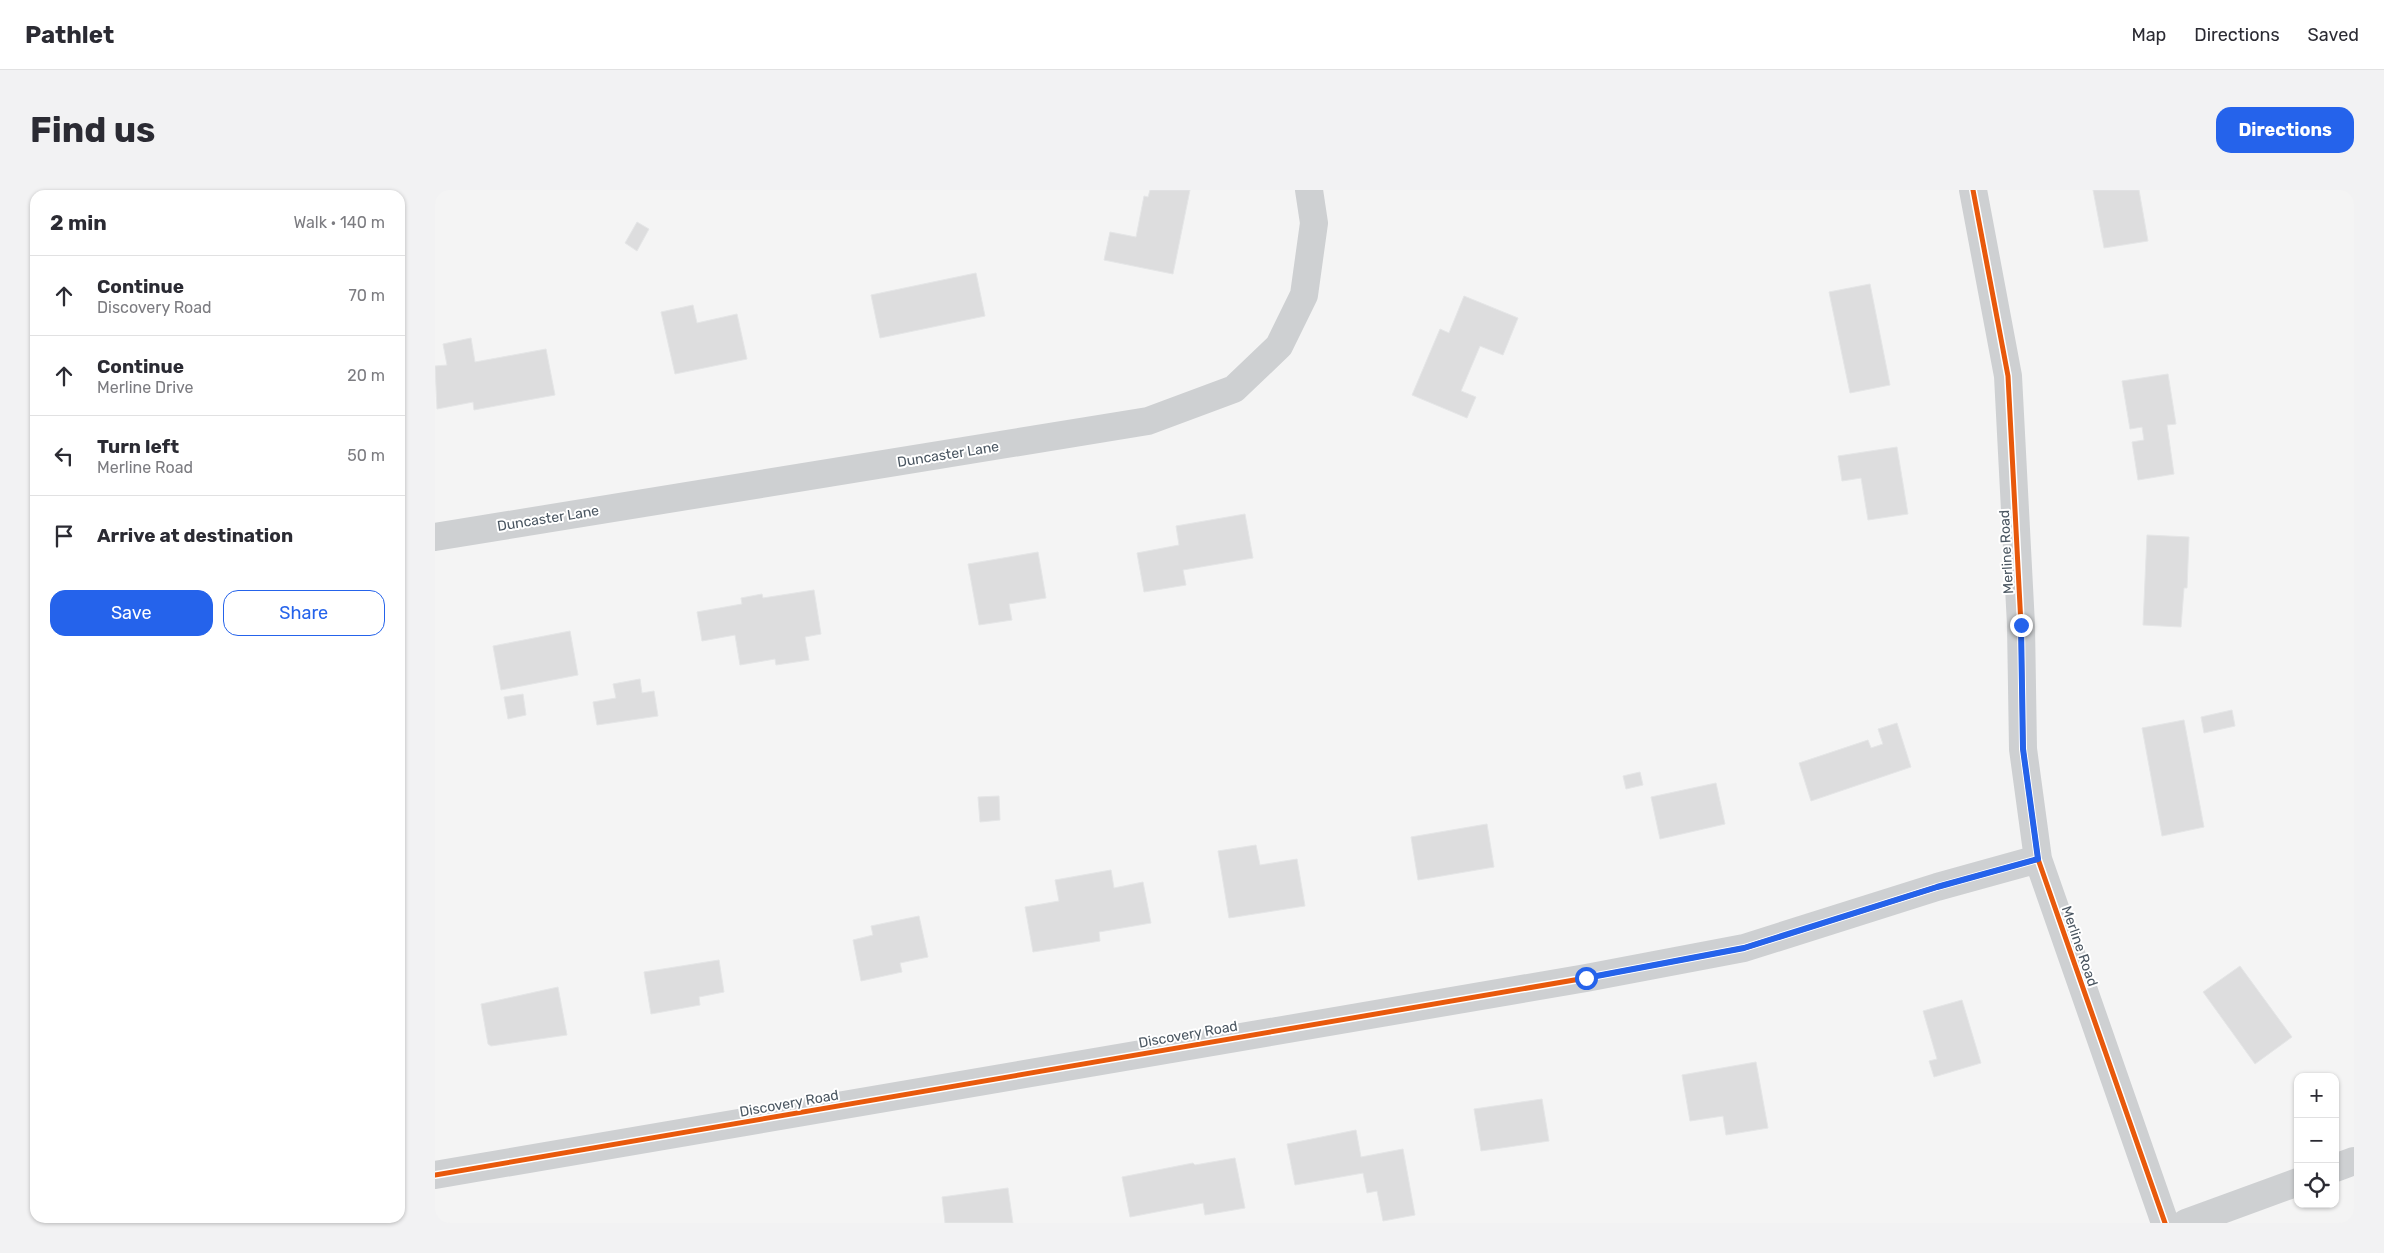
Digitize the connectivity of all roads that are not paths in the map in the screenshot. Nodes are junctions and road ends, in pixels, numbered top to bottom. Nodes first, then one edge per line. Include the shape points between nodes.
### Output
1 (1309, 190) edge
2 (1973, 190) edge
3 (435, 537) edge
4 (2038, 859) junction
5 (2354, 1161) edge
6 (2339, 1167) edge
7 (435, 1175) edge
8 (2294, 1183) edge
9 (2165, 1223) edge
10 (2186, 1223) edge

1 - 3 street, Duncaster Lane via 1314,223 1304,295 1279,346 1234,388 1225,392 1149,421
2 - 4 street, Merline Road via 2008,376 2021,625 2023,749
4 - 7 street, Discovery Road via 1744,948 1586,978
4 - 9 street, Merline Road
5 - 6 street
8 - 10 street

